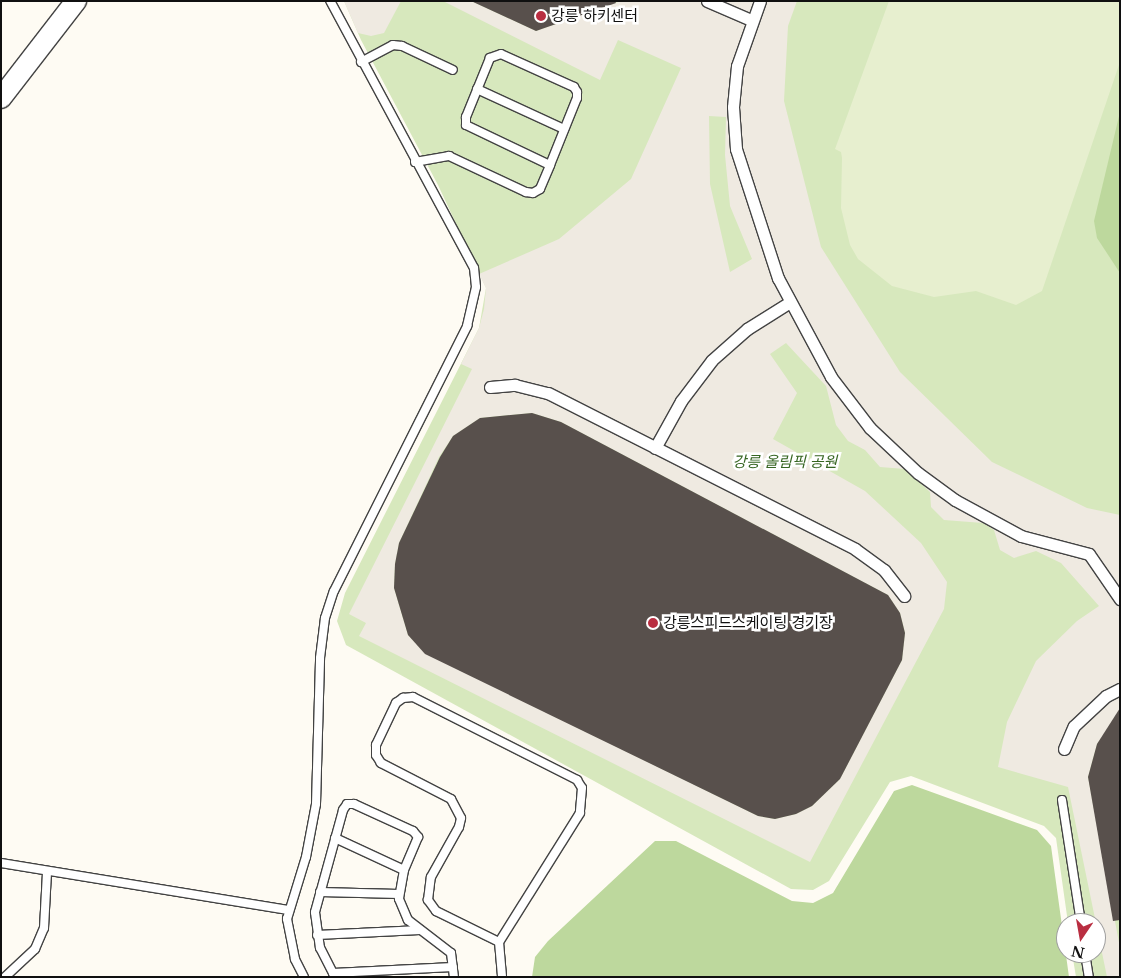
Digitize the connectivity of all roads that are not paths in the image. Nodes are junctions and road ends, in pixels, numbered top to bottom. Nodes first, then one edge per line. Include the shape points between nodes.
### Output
1 (76, 1) edge
2 (330, 1) edge
3 (707, 1) edge
4 (760, 1) edge
5 (750, 20) junction
6 (361, 62) junction
7 (453, 70) dead end
8 (477, 89) junction
9 (1, 98) edge
10 (564, 129) junction
11 (415, 162) junction
12 (550, 165) junction
13 (790, 302) junction
14 (490, 387) dead end
15 (655, 448) junction
16 (904, 596) dead end
17 (1120, 599) edge
18 (1120, 689) edge
19 (1064, 749) dead end
20 (1062, 800) dead end
21 (335, 838) junction
22 (1, 863) edge
23 (404, 870) junction
24 (47, 873) junction
25 (320, 892) junction
26 (399, 894) junction
27 (288, 910) junction
28 (1079, 913) edge
29 (420, 930) junction
30 (317, 935) junction
31 (499, 942) junction
32 (1087, 963) edge
33 (453, 967) junction
34 (334, 975) edge
35 (5, 977) edge
36 (304, 977) edge
37 (454, 977) edge
38 (502, 977) edge
39 (1089, 977) edge

1 - 9 street
2 - 6 lane
3 - 5 street
4 - 5 street
5 - 13 street via 737,66 733,107 736,149 752,206
6 - 7 lane via 393,45
6 - 11 lane
8 - 10 lane
8 - 10 lane via 494,54 501,54 574,87 577,98
8 - 12 lane via 466,125
10 - 12 lane
11 - 12 lane via 449,156 533,193 540,189
11 - 27 lane via 474,268 474,306 467,326 334,591 325,618 320,658 316,804 306,857
13 - 15 street via 746,329 712,360 681,401
13 - 17 street via 831,377 870,428 918,473 955,500 1021,536 1089,554
14 - 15 street via 515,385 548,393
15 - 16 street via 855,549 884,570
18 - 19 street via 1106,696 1074,726
20 - 28 lane
21 - 23 lane
21 - 23 lane via 347,804 354,804 413,831 418,837 417,844
21 - 25 lane
22 - 24 lane
23 - 26 lane
24 - 27 lane
24 - 35 lane via 44,928 34,949
25 - 26 lane
25 - 30 lane via 316,912
26 - 29 lane via 402,911
27 - 36 lane via 288,934
29 - 30 lane
29 - 33 lane via 451,953
30 - 34 lane
31 - 31 lane via 580,813 582,788 576,780 413,697 404,698 396,703 376,745 376,755 381,763 451,799 461,818 460,827 431,877 428,900 436,911
31 - 38 lane
32 - 39 lane
33 - 34 lane
33 - 37 lane

